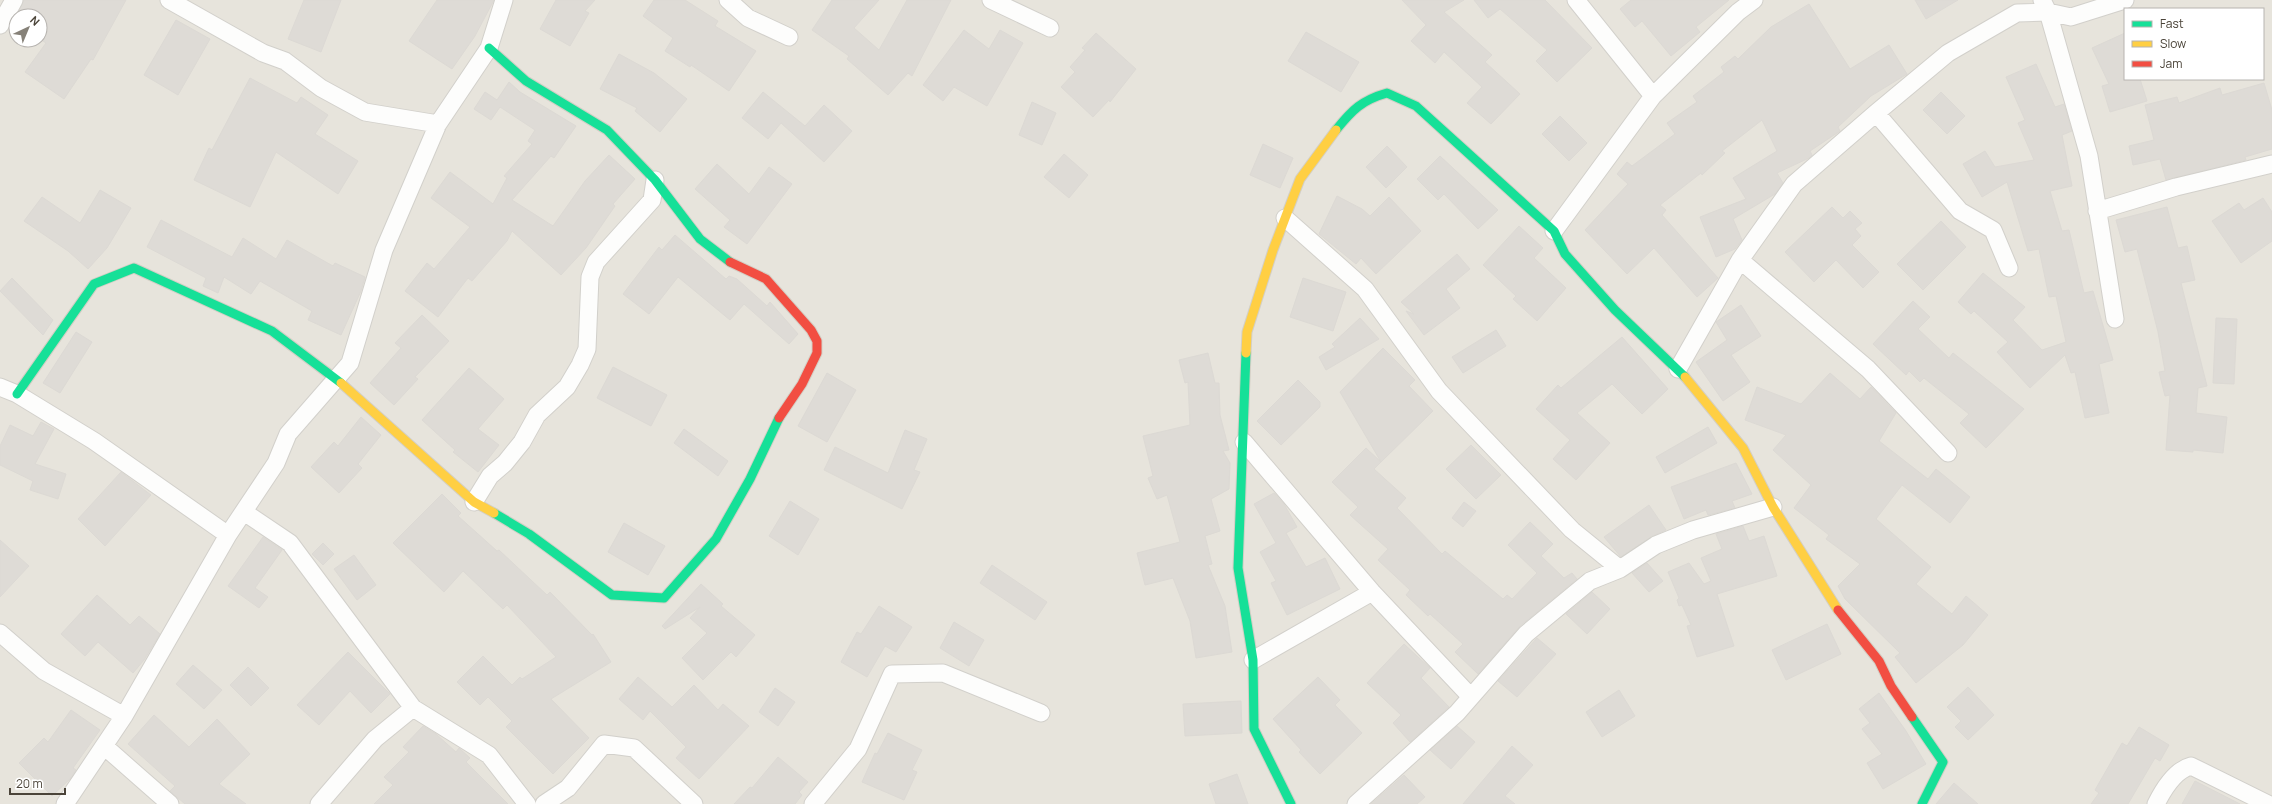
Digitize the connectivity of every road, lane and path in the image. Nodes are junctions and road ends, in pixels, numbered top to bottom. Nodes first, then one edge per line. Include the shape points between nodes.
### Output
1 (14, 0) edge
2 (169, 0) edge
3 (504, 0) edge
4 (728, 0) edge
5 (991, 0) edge
6 (1576, 0) edge
7 (1754, 0) edge
8 (2125, 0) edge
9 (2045, 6) edge
10 (0, 25) edge
11 (1050, 28) dead end
12 (789, 37) dead end
13 (489, 48) junction
14 (1653, 96) junction
15 (1876, 113) junction
16 (438, 124) junction
17 (2272, 164) edge
18 (655, 180) junction
19 (2097, 210) junction
20 (1285, 218) junction
21 (1554, 231) junction
22 (1740, 260) junction
23 (2009, 268) dead end
24 (2115, 319) dead end
25 (1678, 369) junction
26 (336, 378) junction
27 (0, 388) edge
28 (17, 394) junction
29 (1244, 442) junction
30 (1948, 453) dead end
31 (474, 502) junction
32 (1773, 507) junction
33 (244, 512) junction
34 (228, 535) junction
35 (1620, 569) junction
36 (1372, 592) junction
37 (0, 634) edge
38 (1253, 660) junction
39 (1471, 697) junction
40 (413, 708) junction
41 (1041, 713) dead end
42 (124, 716) junction
43 (104, 746) junction
44 (65, 804) edge
45 (170, 804) edge
46 (319, 804) edge
47 (527, 804) edge
48 (544, 804) edge
49 (694, 804) edge
50 (813, 804) edge
51 (1291, 804) edge
52 (1356, 804) edge
53 (1922, 804) edge
54 (2156, 804) edge
55 (2268, 804) edge

1 - 10 street
2 - 16 street via 263,53 285,61 321,88 365,112
3 - 13 street
4 - 12 street via 748,18
5 - 11 street
6 - 14 street
7 - 14 street via 1738,12
8 - 9 street via 2071,17
9 - 15 street via 2017,13 1948,54
9 - 19 street via 2089,156
13 - 16 street
13 - 18 street via 526,81 607,130
14 - 21 street
15 - 22 street via 1794,184
15 - 23 street via 1960,211 1993,230
16 - 26 street via 384,250 350,363
17 - 19 street via 2176,187
18 - 31 street via 652,200 596,262 592,272 588,306 587,349 580,365 567,387 537,415 522,442 505,463 490,476
18 - 31 street via 700,239 727,261 766,279 817,341 817,353 802,384 778,419 716,539 664,598 612,595 529,534
19 - 24 street
20 - 21 street via 1300,179 1344,120 1367,99 1387,93 1416,106
20 - 29 street via 1247,332
20 - 35 street via 1365,289 1439,391 1572,530
21 - 25 street via 1565,254 1615,310
22 - 25 street
22 - 30 street via 1868,368
25 - 32 street via 1743,448
26 - 28 street via 272,331 134,268 94,284
26 - 31 street
26 - 33 street via 288,434 276,463
27 - 28 street
28 - 34 street via 94,441
29 - 36 street
29 - 38 street via 1238,568
32 - 35 street via 1693,530 1656,545
32 - 53 street via 1838,611 1879,660 1892,686 1943,762
33 - 34 street
33 - 40 street via 290,543
34 - 42 street
35 - 39 street via 1590,581 1526,634
36 - 38 street
36 - 39 street
37 - 42 street via 44,671
38 - 51 street via 1254,729
39 - 52 street via 1457,713
40 - 46 street via 374,738
40 - 47 street via 489,755
41 - 50 street via 942,673 892,674 858,749
42 - 43 street
43 - 44 street
43 - 45 street
48 - 49 street via 568,788 604,744 634,748
54 - 55 street via 2179,772 2191,766

